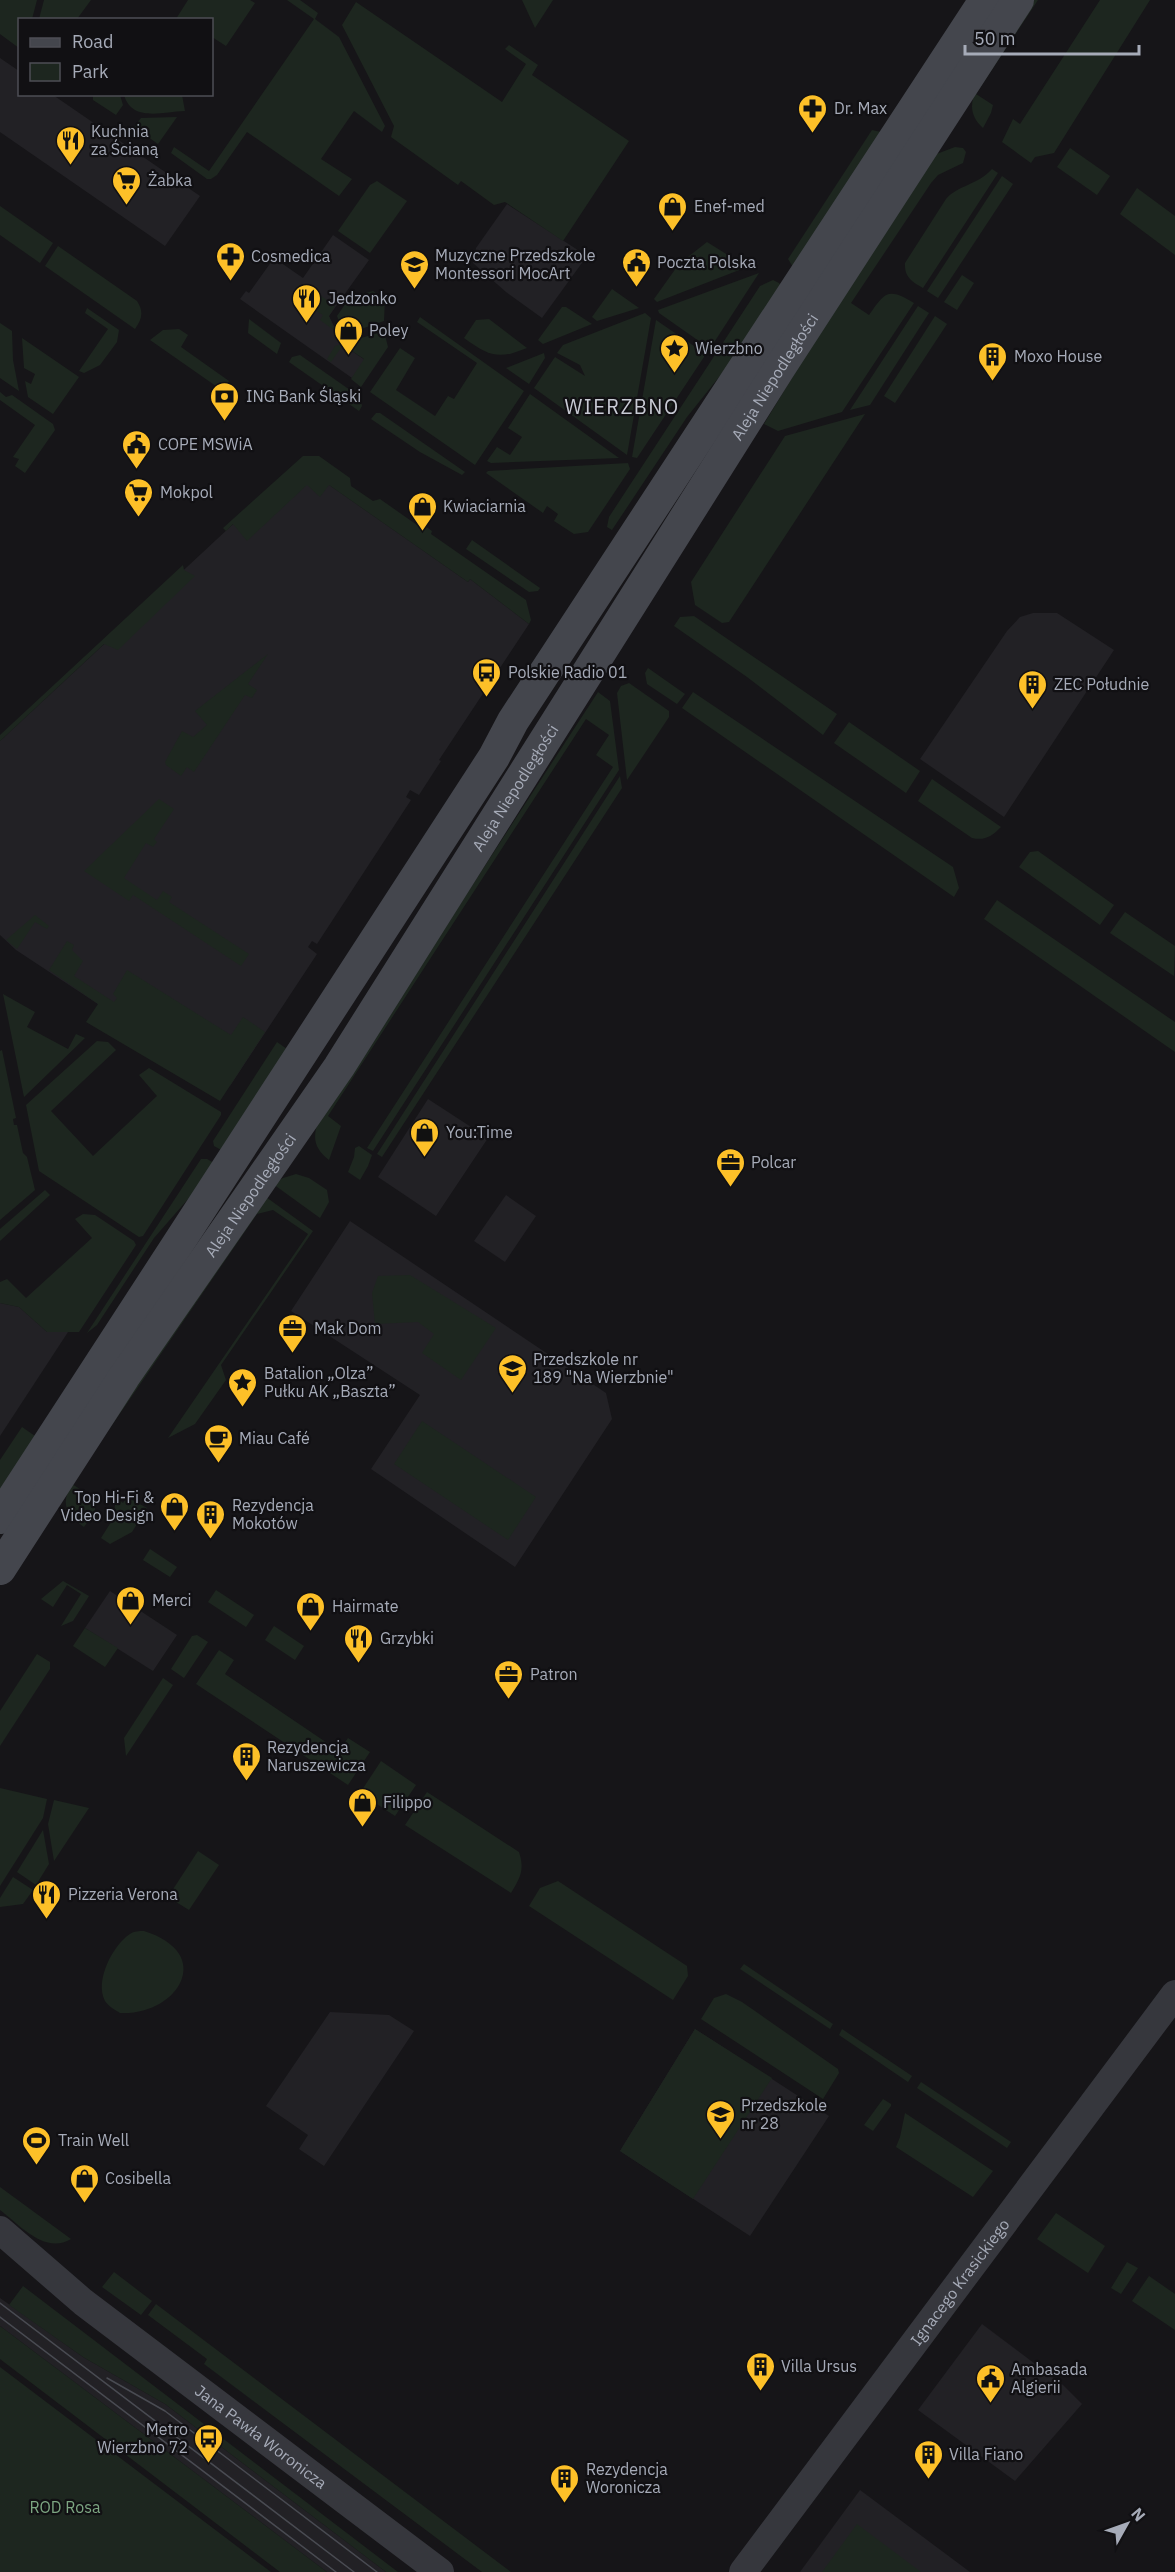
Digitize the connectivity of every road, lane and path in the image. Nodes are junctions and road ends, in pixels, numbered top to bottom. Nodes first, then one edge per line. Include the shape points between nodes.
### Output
1 (985, 0) edge
2 (1018, 0) edge
3 (292, 1070) junction
4 (286, 1145) junction
5 (0, 1518) edge
6 (0, 1569) edge
7 (1175, 1994) edge
8 (0, 2230) edge
9 (0, 2254) edge
10 (82, 2302) junction
11 (440, 2572) edge
12 (743, 2572) edge

1 - 3 main road, Aleja Niepodległości via 513,721 494,757
2 - 4 main road, Aleja Niepodległości via 778,369 395,979
3 - 4 main road via 278,1124
3 - 5 main road, Aleja Niepodległości
4 - 6 main road, Aleja Niepodległości via 124,1377
7 - 12 street, Ignacego Krasickiego
8 - 10 street, Jana Pawła Woronicza
9 - 10 street, Jana Pawła Woronicza via 41,2284
10 - 11 street, Jana Pawła Woronicza

